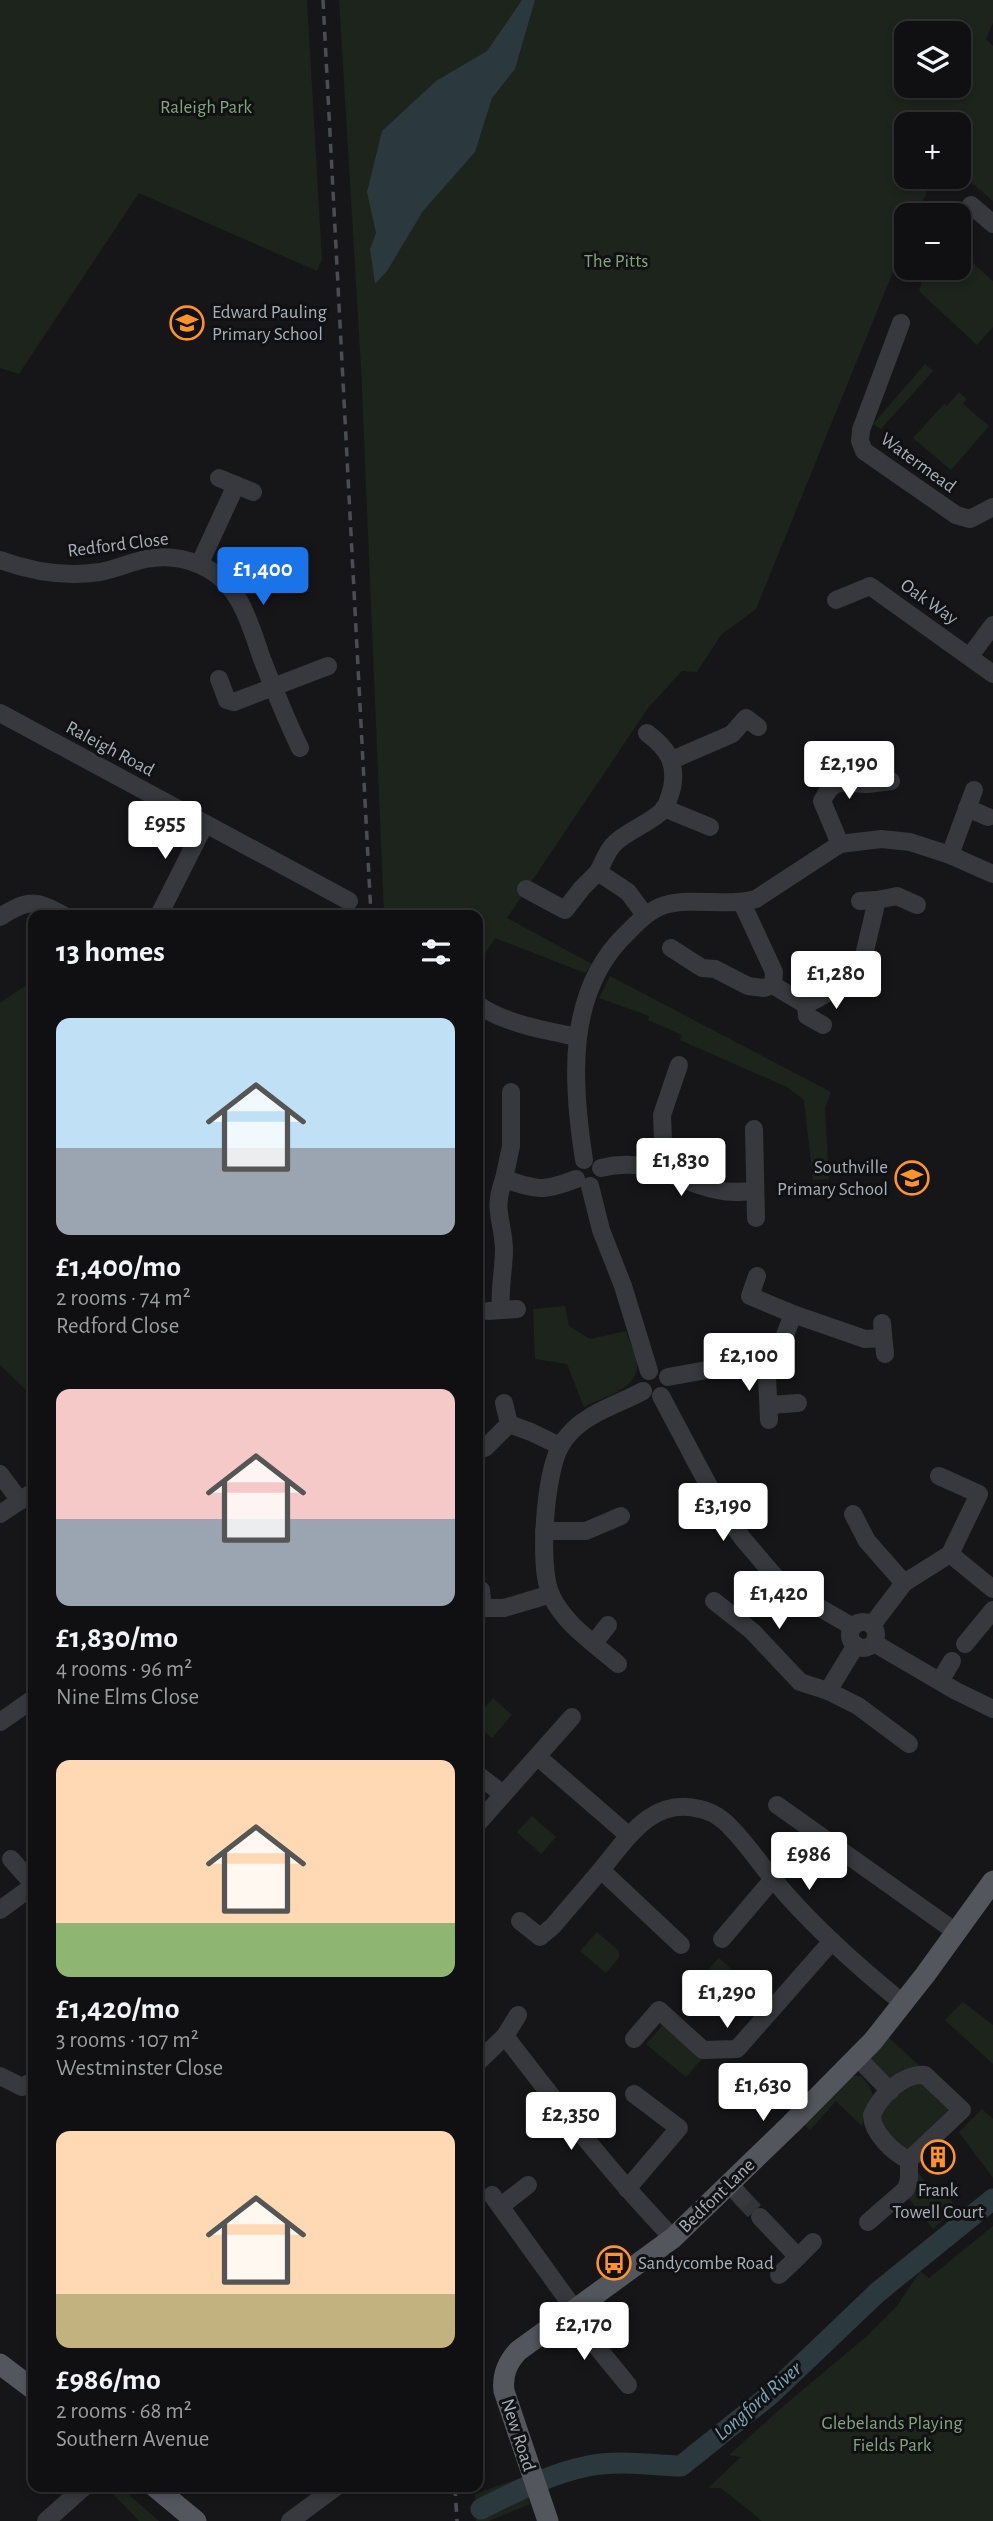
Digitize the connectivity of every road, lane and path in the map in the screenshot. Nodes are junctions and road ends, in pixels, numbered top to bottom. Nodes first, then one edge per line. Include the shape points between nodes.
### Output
1 (971, 205) dead end
2 (993, 224) edge
3 (901, 323) dead end
4 (219, 478) dead end
5 (236, 485) junction
6 (253, 492) dead end
7 (993, 507) edge
8 (0, 560) edge
9 (200, 563) junction
10 (836, 600) dead end
11 (993, 625) edge
12 (970, 656) junction
13 (328, 666) dead end
14 (993, 674) edge
15 (219, 679) dead end
16 (273, 688) junction
17 (0, 713) edge
18 (748, 717) dead end
19 (647, 733) dead end
20 (300, 748) dead end
21 (672, 760) junction
22 (891, 781) dead end
23 (974, 790) dead end
24 (664, 808) junction
25 (967, 808) junction
26 (988, 817) dead end
27 (205, 824) junction
28 (711, 826) dead end
29 (840, 844) junction
30 (950, 855) junction
31 (598, 872) junction
32 (993, 874) edge
33 (526, 889) dead end
34 (349, 901) dead end
35 (743, 903) junction
36 (918, 905) dead end
37 (53, 910) edge
38 (162, 910) edge
39 (645, 915) junction
40 (0, 917) edge
41 (671, 948) dead end
42 (773, 985) junction
43 (806, 1005) junction
44 (483, 1009) edge
45 (823, 1025) dead end
46 (577, 1037) junction
47 (679, 1065) dead end
48 (511, 1093) dead end
49 (754, 1129) dead end
50 (584, 1160) junction
51 (601, 1168) junction
52 (658, 1169) junction
53 (504, 1179) junction
54 (583, 1183) junction
55 (755, 1191) junction
56 (756, 1218) dead end
57 (757, 1276) dead end
58 (502, 1310) dead end
59 (793, 1314) junction
60 (883, 1339) dead end
61 (762, 1360) junction
62 (649, 1371) junction
63 (668, 1377) junction
64 (652, 1394) junction
65 (504, 1403) dead end
66 (798, 1403) dead end
67 (509, 1424) junction
68 (560, 1446) junction
69 (485, 1448) dead end
70 (0, 1474) edge
71 (939, 1476) dead end
72 (27, 1496) edge
73 (986, 1496) edge
74 (0, 1514) edge
75 (853, 1514) dead end
76 (616, 1526) dead end
77 (544, 1531) junction
78 (950, 1553) junction
79 (904, 1583) junction
80 (993, 1589) edge
81 (551, 1594) junction
82 (714, 1601) dead end
83 (483, 1603) edge
84 (993, 1610) edge
85 (608, 1625) dead end
86 (867, 1638) junction
87 (594, 1643) junction
88 (965, 1644) dead end
89 (952, 1661) dead end
90 (618, 1664) dead end
91 (940, 1681) junction
92 (828, 1691) junction
93 (28, 1702) edge
94 (993, 1709) edge
95 (572, 1717) dead end
96 (0, 1722) edge
97 (909, 1744) dead end
98 (538, 1757) junction
99 (483, 1779) edge
100 (503, 1794) junction
101 (777, 1805) dead end
102 (483, 1817) edge
103 (628, 1835) junction
104 (11, 1859) dead end
105 (601, 1870) junction
106 (28, 1879) edge
107 (773, 1879) junction
108 (993, 1881) edge
109 (28, 1889) edge
110 (0, 1910) edge
111 (520, 1921) dead end
112 (956, 1932) junction
113 (722, 1939) dead end
114 (832, 1941) junction
115 (681, 1945) dead end
116 (904, 2004) junction
117 (518, 2015) dead end
118 (505, 2036) junction
119 (634, 2039) dead end
120 (483, 2057) edge
121 (858, 2058) junction
122 (0, 2076) edge
123 (28, 2084) edge
124 (890, 2091) junction
125 (634, 2094) dead end
126 (909, 2160) junction
127 (528, 2185) dead end
128 (627, 2189) junction
129 (760, 2217) tunnel mouth
130 (867, 2222) dead end
131 (673, 2238) junction
132 (814, 2242) dead end
133 (798, 2256) junction
134 (779, 2275) dead end
135 (572, 2312) junction
136 (518, 2351) joint
137 (0, 2364) edge
138 (28, 2385) edge
139 (628, 2385) dead end
140 (79, 2492) edge
141 (161, 2492) edge
142 (329, 2492) edge
143 (544, 2512) edge
144 (46, 2521) edge
145 (196, 2521) edge
146 (290, 2521) edge

1 - 2 street
3 - 7 street, Watermead via 861,430 864,451 956,516 970,519
4 - 5 street
5 - 6 street
5 - 9 street
8 - 9 street, Redford Close via 71,574 102,572 162,557
9 - 16 street, Redford Close via 238,598
10 - 12 street, Oak Way via 870,586
11 - 12 street
12 - 14 street, Oak Way
13 - 16 street
15 - 16 street via 227,700 234,702
16 - 20 street, Redford Close
17 - 27 street, Raleigh Road
18 - 21 street via 732,733
19 - 21 street
21 - 24 street via 673,781
22 - 29 street via 842,781 828,787 822,801
23 - 25 street
24 - 28 street
24 - 31 street via 613,845
25 - 26 street
25 - 30 street
27 - 34 street, Raleigh Road
27 - 38 street
29 - 30 street via 881,839
29 - 35 street
30 - 32 street
31 - 33 street via 582,888 570,913
31 - 39 street via 628,892
35 - 39 street via 669,904
35 - 42 street via 768,955
36 - 43 street via 897,896 868,901 861,968
37 - 40 street via 36,902
39 - 46 street via 607,956 580,1017
41 - 42 street via 702,968 715,969 748,986
42 - 43 street
43 - 45 street via 807,1016
44 - 46 street via 522,1025
46 - 50 street via 575,1074
47 - 52 street via 662,1115
48 - 53 street via 504,1113 511,1146
49 - 55 street
50 - 51 street via 594,1160
50 - 54 street via 576,1168
51 - 52 street via 629,1163
51 - 54 street via 600,1181
52 - 55 street via 715,1190
53 - 54 street via 535,1189
53 - 58 street via 497,1210 504,1246
54 - 62 street via 623,1286
55 - 56 street
57 - 59 street via 747,1295
59 - 60 street via 865,1339
59 - 61 street via 784,1338
61 - 63 street
61 - 66 street via 770,1413
62 - 63 street via 658,1370
62 - 64 street via 641,1382
63 - 64 street via 667,1390
64 - 68 street via 584,1421
64 - 86 street via 721,1509 784,1587 853,1627 861,1622
65 - 67 street
67 - 68 street
67 - 69 street
68 - 77 street
70 - 72 street
71 - 73 street
72 - 74 street
73 - 78 street
75 - 79 street via 867,1541
76 - 77 street
77 - 81 street
78 - 79 street
78 - 80 street
79 - 86 street
81 - 83 street via 504,1608
81 - 87 street via 568,1620
82 - 92 street via 752,1631 800,1682
84 - 88 street
85 - 87 street
86 - 91 street
86 - 92 street
87 - 90 street
89 - 91 street
91 - 94 street
92 - 97 street via 858,1706
93 - 96 street
95 - 98 street
98 - 100 street
98 - 103 street
99 - 100 street
100 - 102 street
101 - 112 street
103 - 105 street
103 - 107 street via 654,1814 686,1805 711,1812 725,1821
104 - 106 street
105 - 111 street via 540,1937
105 - 115 street
107 - 113 street
107 - 114 street
108 - 112 main road, Bedfont Lane
109 - 110 street
112 - 116 main road, Bedfont Lane
114 - 116 street
114 - 119 street via 737,2049 703,2049 659,2010
116 - 121 main road, Bedfont Lane
117 - 118 street
118 - 120 street
118 - 128 street
121 - 124 street
121 - 131 main road, Bedfont Lane via 736,2191
122 - 123 street via 22,2087
124 - 126 street via 874,2110 872,2120 883,2139
124 - 126 street via 906,2078 925,2075 962,2110
125 - 128 street via 680,2128
126 - 130 street via 905,2189
127 - 135 street via 496,2201
128 - 131 street
129 - 133 street
131 - 135 main road, Bedfont Lane
132 - 133 street
133 - 134 street
135 - 136 main road, Bedfont Lane
135 - 139 street
136 - 143 main road, New Road via 505,2370 503,2385
137 - 138 main road
140 - 144 street
141 - 145 main road
142 - 146 street

